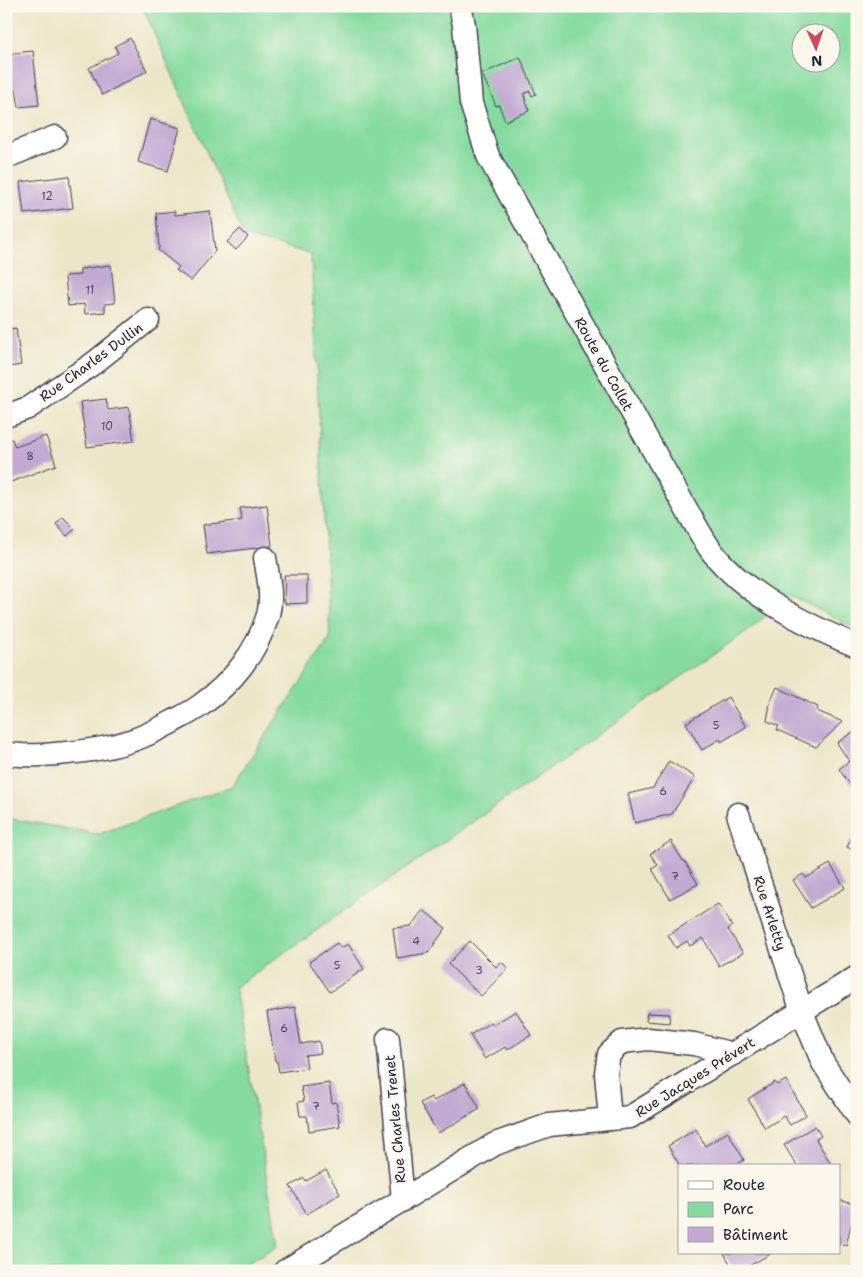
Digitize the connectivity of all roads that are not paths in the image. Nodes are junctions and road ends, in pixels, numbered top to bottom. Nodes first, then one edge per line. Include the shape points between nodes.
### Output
1 (460, 6) edge
2 (55, 137) dead end
3 (6, 157) edge
4 (148, 320) dead end
5 (6, 416) edge
6 (266, 558) dead end
7 (857, 646) edge
8 (6, 753) edge
9 (738, 814) dead end
10 (857, 977) edge
11 (802, 1012) junction
12 (388, 1039) dead end
13 (733, 1054) junction
14 (857, 1114) edge
15 (610, 1119) junction
16 (403, 1200) junction
17 (293, 1268) edge

1 - 7 street, Route du Collet via 471,103 488,156 713,553 742,583 779,608
2 - 3 street
4 - 5 street, Rue Charles Dullin via 94,363 28,408
6 - 8 street via 270,593 262,631 242,666 225,686 200,706 131,741 93,750 53,754
9 - 11 street, Rue Arletty
10 - 11 street, Rue Jacques Prévert
11 - 13 street, Rue Jacques Prévert
11 - 14 street, Rue Arletty via 824,1063
12 - 16 street, Rue Charles Trenet
13 - 15 street, Rue Jacques Prévert via 630,1117
13 - 15 street via 694,1044 648,1039 622,1042 609,1054 606,1073
15 - 16 street, Rue Jacques Prévert via 549,1125 495,1144
16 - 17 street, Rue Jacques Prévert

